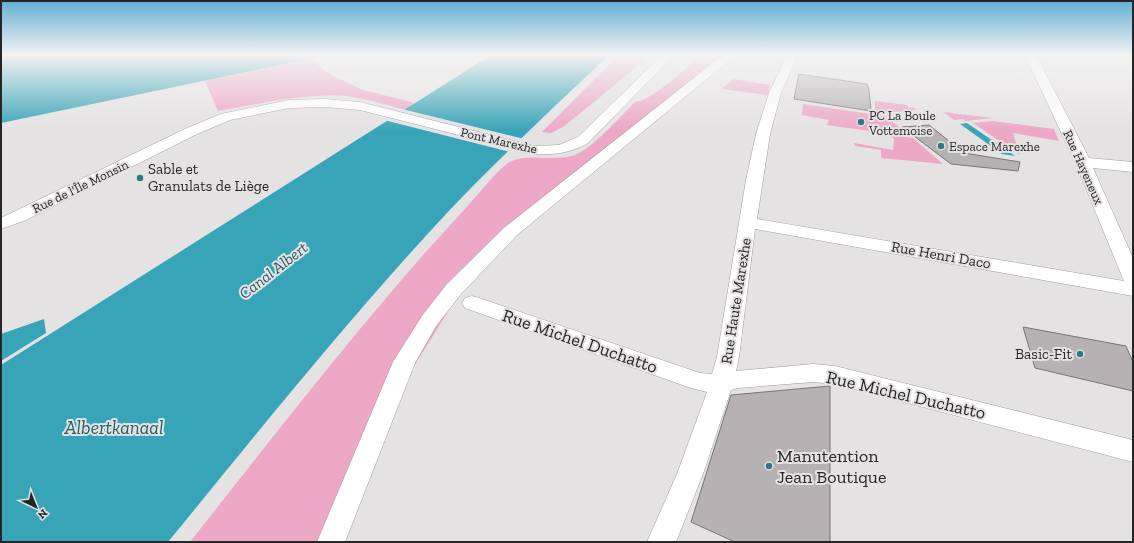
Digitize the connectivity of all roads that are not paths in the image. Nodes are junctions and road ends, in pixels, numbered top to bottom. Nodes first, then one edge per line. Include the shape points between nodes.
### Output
1 (643, 80) edge
2 (698, 80) edge
3 (781, 80) edge
4 (1043, 80) edge
5 (389, 114) joint
6 (1082, 162) junction
7 (1133, 167) edge
8 (748, 223) junction
9 (1, 224) edge
10 (1133, 280) edge
11 (1133, 289) edge
12 (472, 303) dead end
13 (721, 384) junction
14 (1133, 451) edge
15 (331, 542) edge
16 (661, 542) edge

1 - 5 street, Pont Marexhe via 583,140 562,150 530,149
2 - 15 street via 511,231 454,289 429,321 404,362
3 - 8 street, Rue Haute Marexhe via 763,134
4 - 6 street, Rue Hayeneux
5 - 9 street, Rue de l'Île Monsin via 360,106 309,103 289,104 226,117
6 - 7 street
6 - 10 street, Rue Hayeneux
8 - 11 street, Rue Henri Daco
8 - 13 street, Rue Haute Marexhe via 728,357
12 - 13 street, Rue Michel Duchatto via 699,382
13 - 14 street, Rue Michel Duchatto via 738,379 814,373 835,375
13 - 16 street, Rue Haute Marexhe via 675,513

